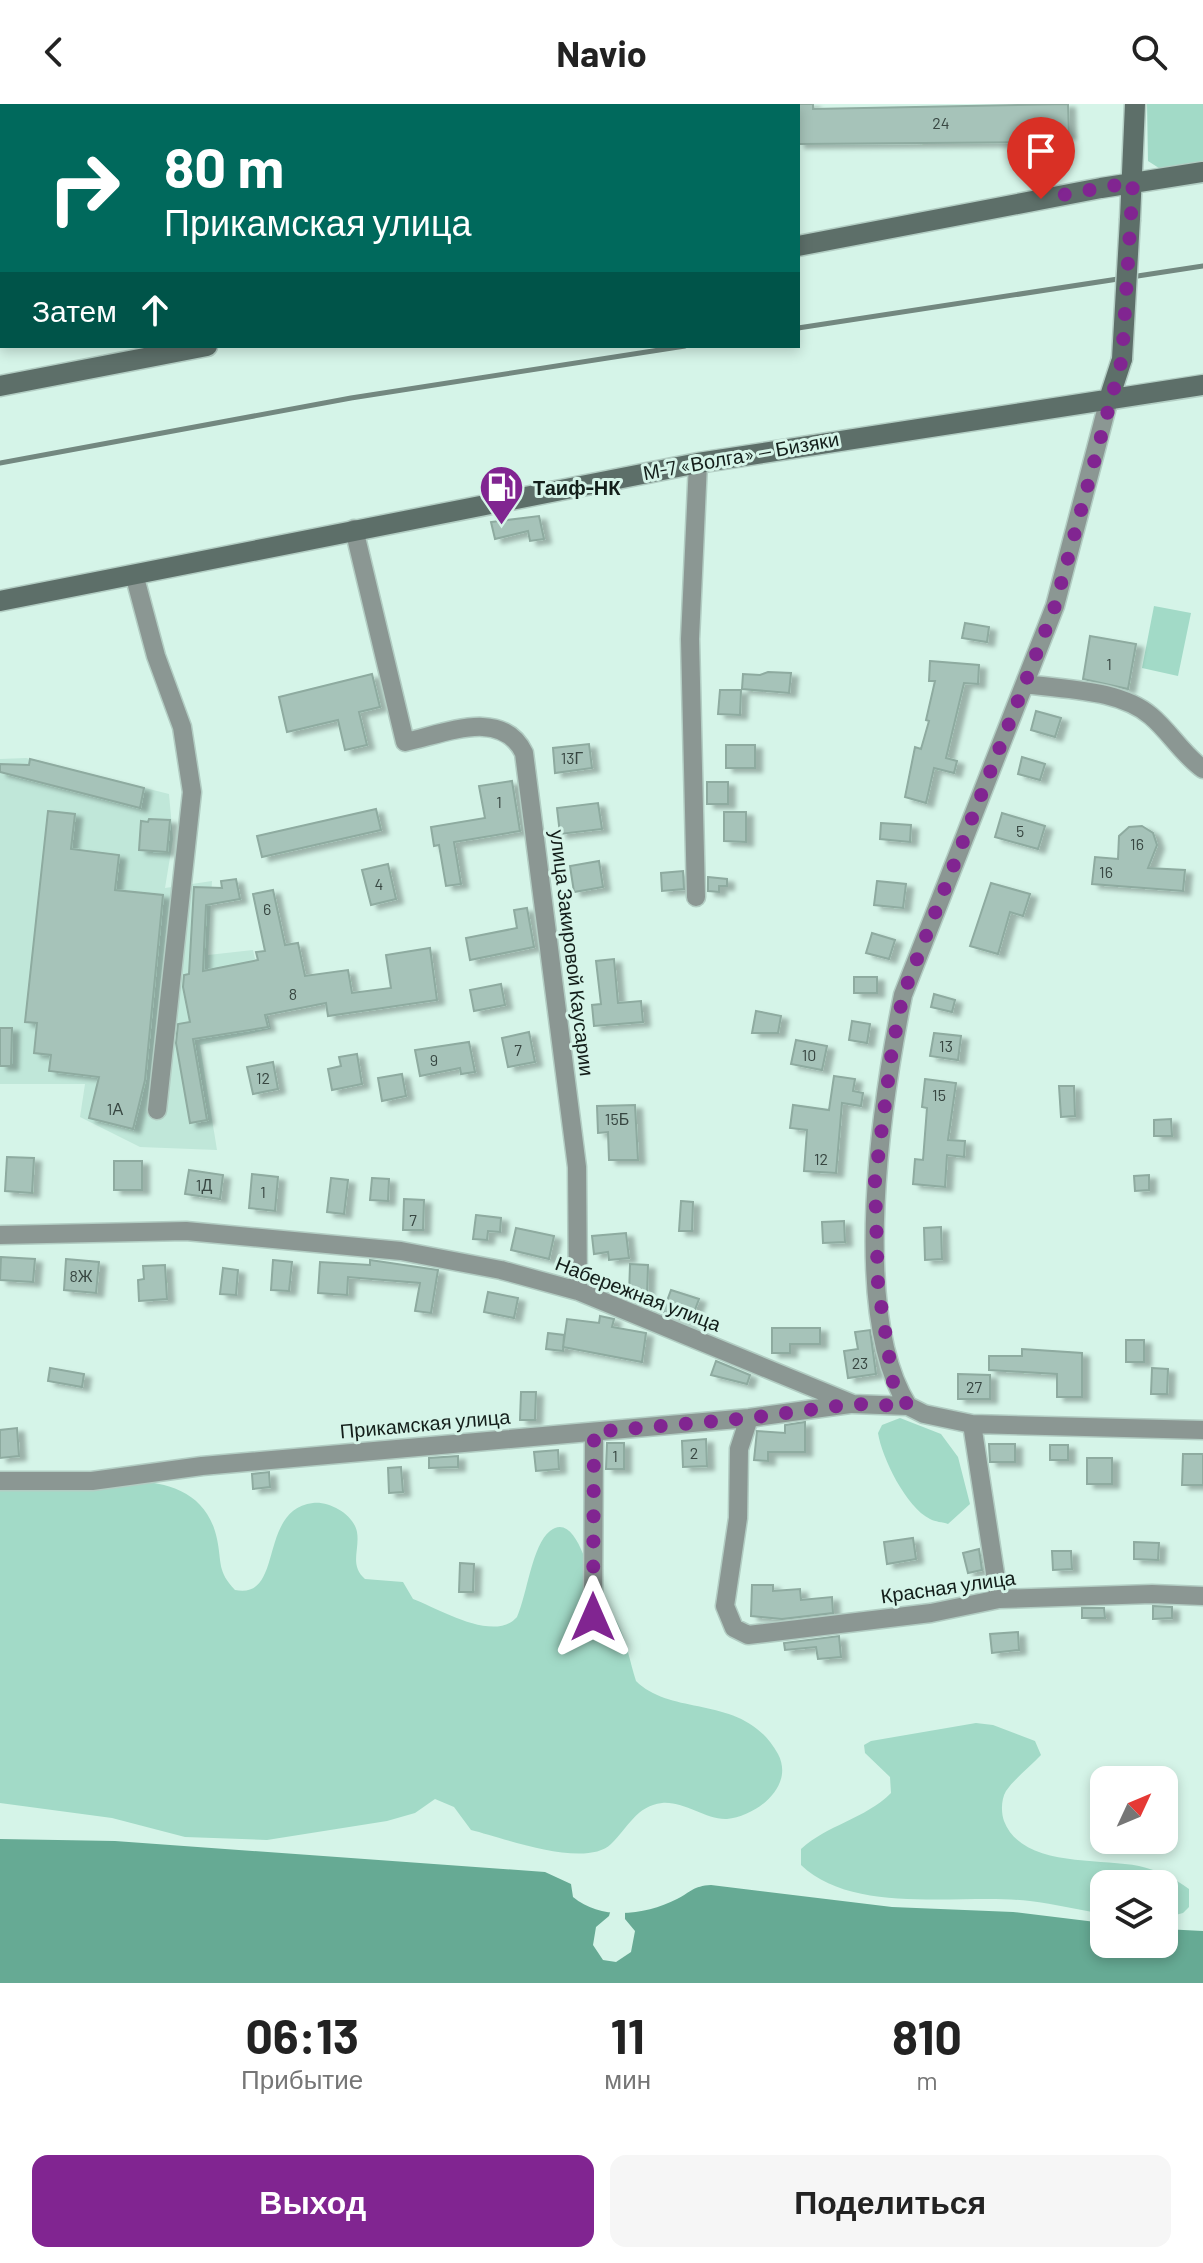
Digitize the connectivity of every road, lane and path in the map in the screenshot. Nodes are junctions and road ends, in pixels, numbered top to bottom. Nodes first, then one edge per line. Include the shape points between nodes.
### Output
1 (1135, 104) edge
2 (1203, 172) edge
3 (1133, 182) junction
4 (800, 246) edge
5 (197, 348) edge
6 (1203, 385) edge
7 (0, 386) edge
8 (1109, 399) junction
9 (698, 463) junction
10 (354, 529) junction
11 (134, 574) junction
12 (0, 601) edge
13 (1026, 684) junction
14 (1203, 769) edge
15 (696, 897) dead end
16 (157, 1110) dead end
17 (0, 1235) edge
18 (578, 1291) junction
19 (853, 1404) junction
20 (908, 1406) junction
21 (749, 1418) junction
22 (972, 1424) junction
23 (1203, 1430) edge
24 (594, 1432) junction
25 (0, 1481) edge
26 (1203, 1596) edge
27 (999, 1599) junction
28 (593, 1617) dead end

1 - 3 main road
2 - 3 main road
3 - 4 main road
3 - 8 main road, bridge via 1122,359
5 - 7 main road
6 - 8 main road, М-7 «Волга» — Бизяки
8 - 9 main road, М-7 «Волга» — Бизяки
8 - 13 street via 1055,606
9 - 10 main road, М-7 «Волга» — Бизяки
9 - 15 street via 690,639
10 - 11 main road, М-7 «Волга» — Бизяки
10 - 18 street, улица Закировой Каусарии via 405,742 485,725 506,731 524,753 577,1167
11 - 12 main road, М-7 «Волга» — Бизяки
11 - 16 street via 182,727 192,792
13 - 14 street via 1127,700 1153,717
13 - 20 street via 903,995 883,1106 875,1181 878,1285 893,1382
17 - 18 street, Набережная улица via 243,1234 401,1251
18 - 19 street, Набережная улица
19 - 20 street, Набережная улица
19 - 21 street, Прикамская улица
20 - 22 street, Набережная улица
21 - 24 street, Прикамская улица
21 - 27 street, Красная улица via 739,1449 738,1518 725,1606 734,1628 748,1635 931,1613
22 - 23 street, Набережная улица
22 - 27 street
24 - 25 street, Прикамская улица via 202,1466 92,1481
24 - 28 street
26 - 27 street, Красная улица

